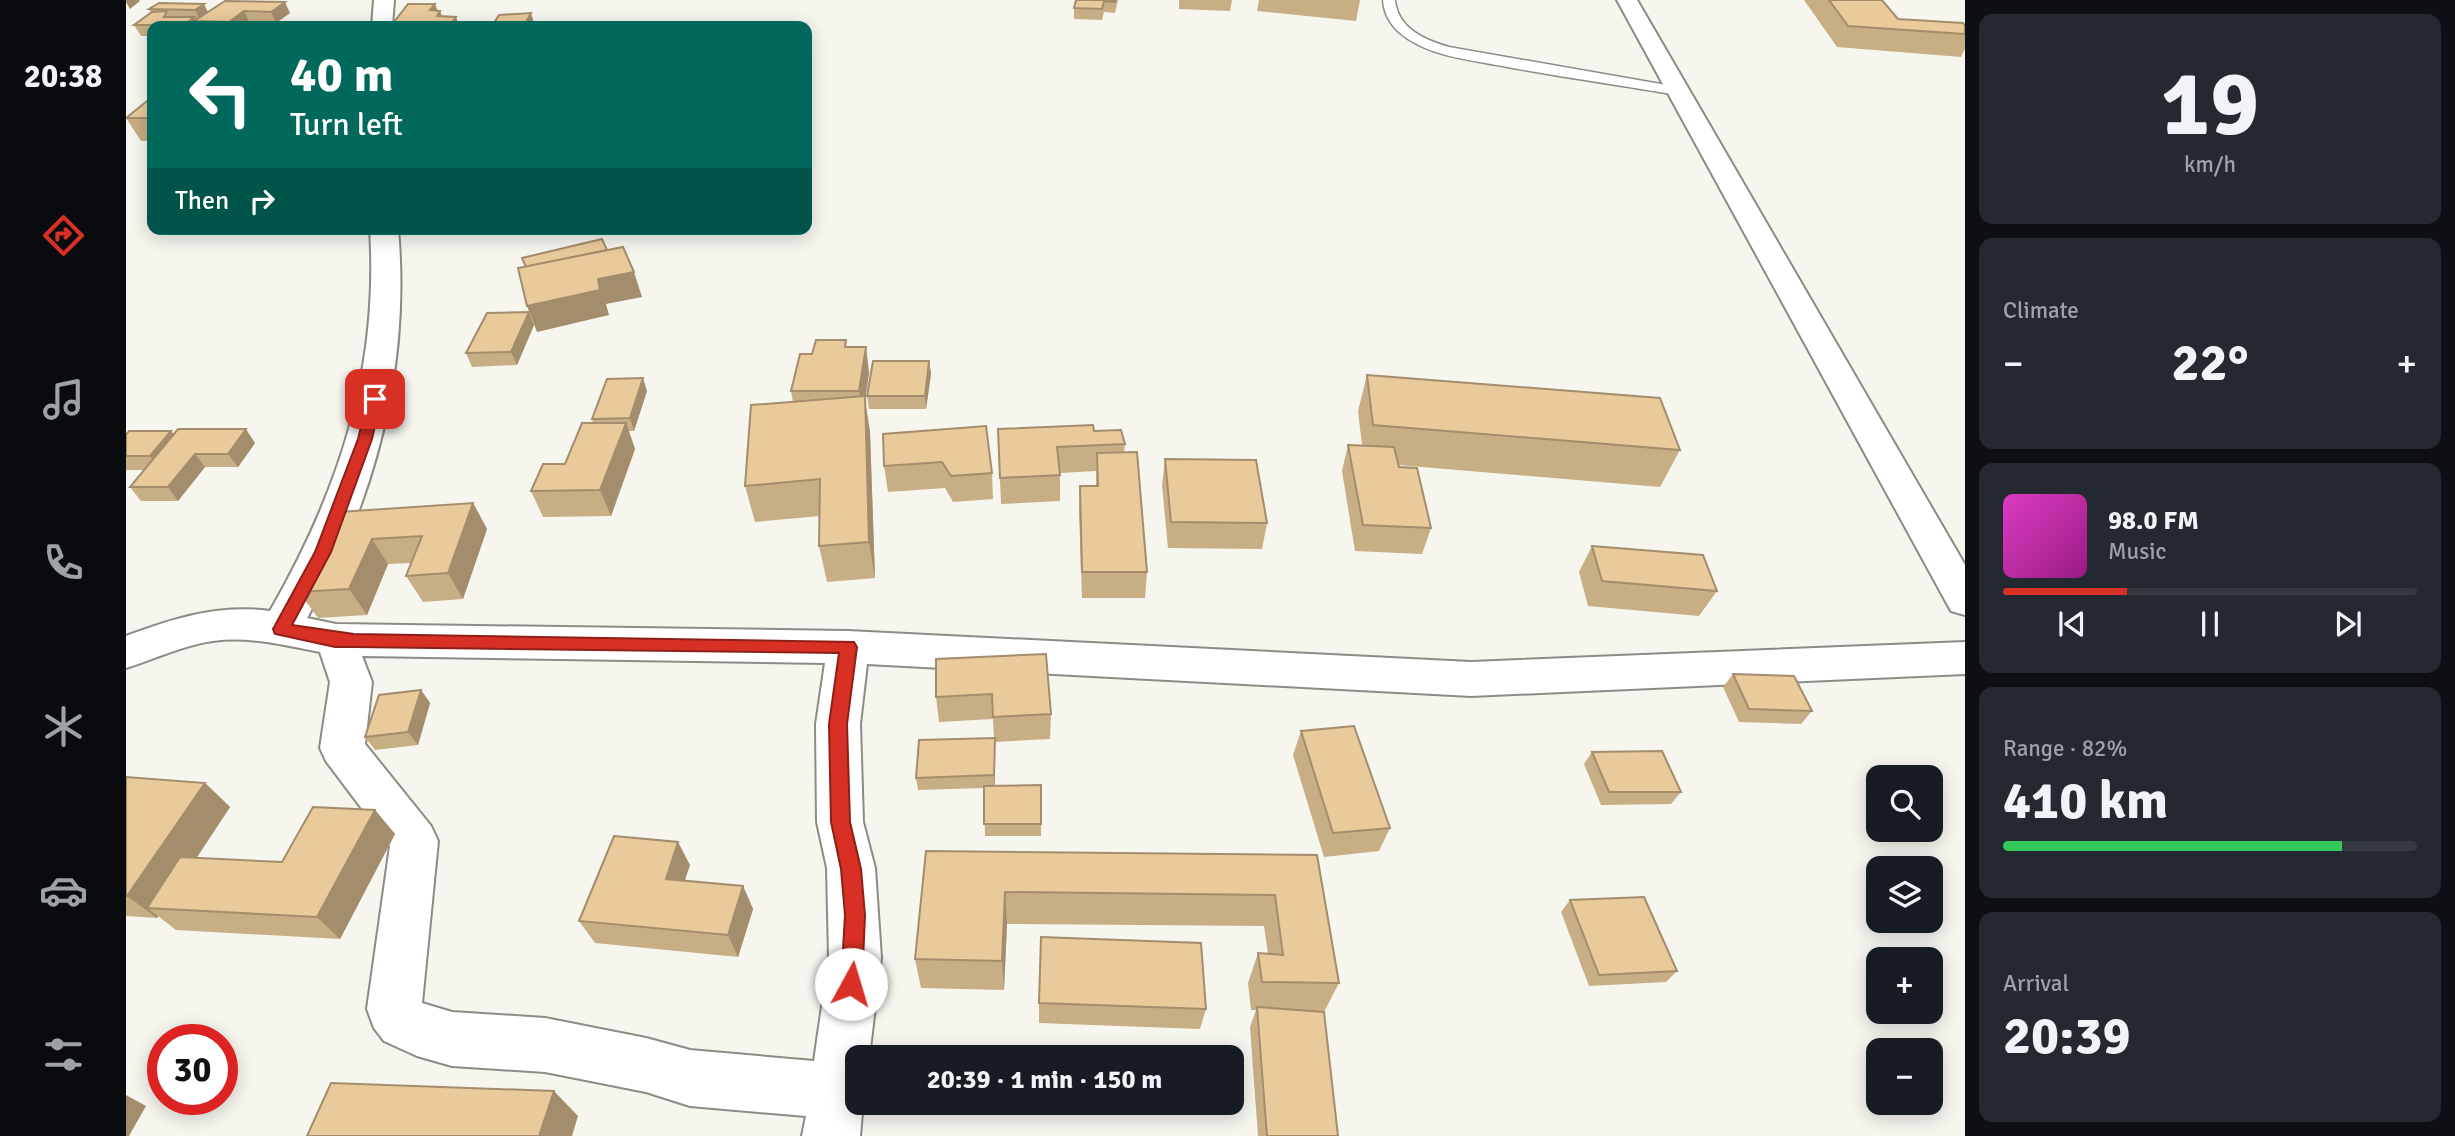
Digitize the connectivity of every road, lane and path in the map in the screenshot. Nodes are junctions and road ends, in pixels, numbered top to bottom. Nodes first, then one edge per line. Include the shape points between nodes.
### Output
1 (384, 0) edge
2 (1389, 0) edge
3 (1627, 0) edge
4 (382, 21) edge
5 (1678, 91) junction
6 (384, 235) edge
7 (1965, 600) edge
8 (281, 629) junction
9 (335, 640) junction
10 (848, 647) junction
11 (126, 652) edge
12 (1965, 658) edge
13 (834, 1113) edge

1 - 4 street
2 - 5 lane via 1397,23 1438,48
3 - 5 street
5 - 7 street
6 - 8 street via 387,267 379,379 365,439 323,552
8 - 9 street
8 - 11 street via 249,624 209,626
9 - 10 street
9 - 13 street via 351,682 342,748 414,841 393,1009 403,1022 452,1039 545,1045 646,1065
10 - 12 street via 1471,679
10 - 13 street via 838,724 841,822 851,869 855,958

